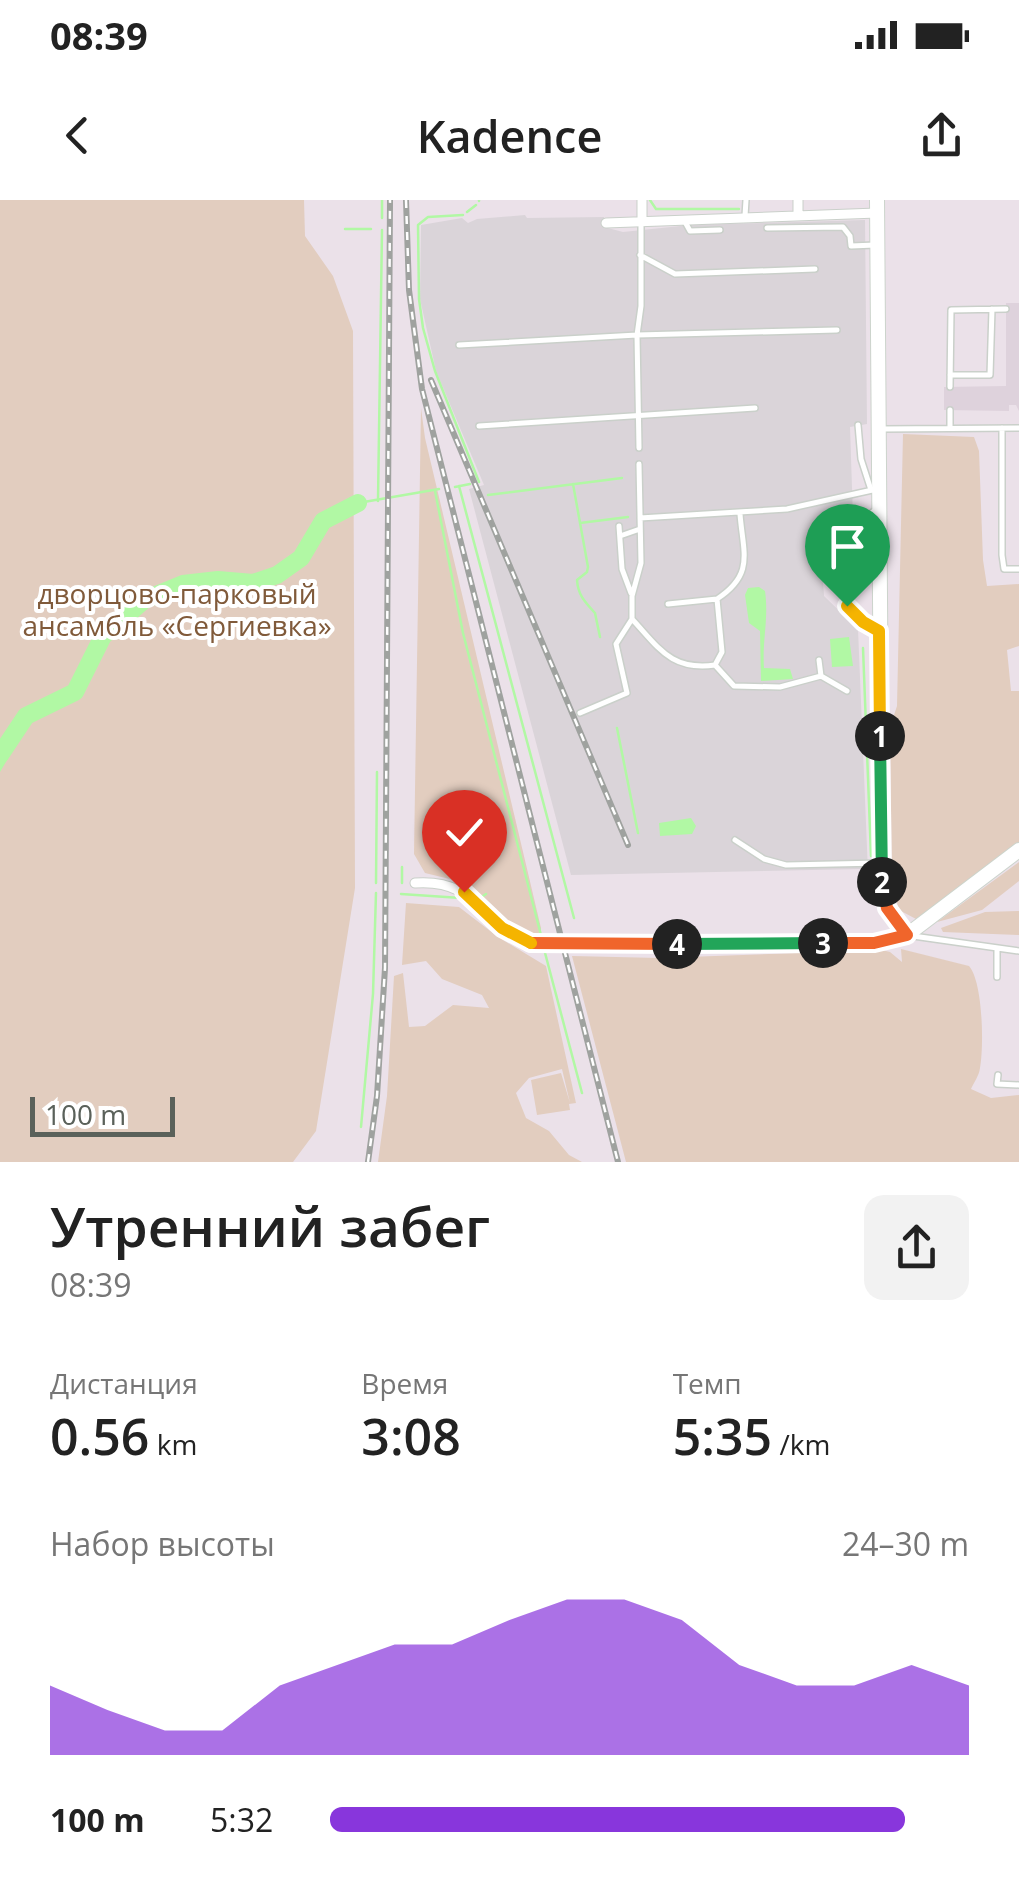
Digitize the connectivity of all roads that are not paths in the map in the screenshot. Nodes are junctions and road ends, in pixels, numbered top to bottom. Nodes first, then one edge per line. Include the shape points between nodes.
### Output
1 (642, 200) edge
2 (746, 200) edge
3 (798, 200) edge
4 (877, 206) edge
5 (798, 215) junction
6 (745, 216) junction
7 (684, 218) junction
8 (642, 221) junction
9 (606, 223) dead end
10 (767, 228) dead end
11 (720, 230) dead end
12 (878, 244) junction
13 (640, 255) junction
14 (815, 269) dead end
15 (992, 309) junction
16 (1006, 309) dead end
17 (837, 330) dead end
18 (637, 335) junction
19 (459, 346) dead end
20 (950, 374) junction
21 (950, 387) dead end
22 (755, 408) dead end
23 (950, 410) dead end
24 (638, 413) junction
25 (858, 425) dead end
26 (479, 426) dead end
27 (950, 428) junction
28 (1002, 428) junction
29 (1019, 428) edge
30 (876, 430) junction
31 (639, 448) dead end
32 (640, 464) dead end
33 (874, 489) junction
34 (877, 509) junction
35 (740, 514) junction
36 (640, 518) junction
37 (619, 526) dead end
38 (640, 529) junction
39 (620, 536) junction
40 (1019, 570) edge
41 (632, 596) junction
42 (718, 598) junction
43 (668, 604) dead end
44 (632, 619) junction
45 (879, 631) junction
46 (820, 660) dead end
47 (715, 665) junction
48 (821, 676) junction
49 (847, 690) dead end
50 (580, 713) dead end
51 (736, 840) dead end
52 (1019, 850) edge
53 (882, 863) junction
54 (415, 884) dead end
55 (907, 935) junction
56 (997, 949) junction
57 (1019, 951) edge
58 (998, 977) dead end
59 (998, 1076) dead end
60 (1019, 1085) edge

1 - 8 street
2 - 6 lane
3 - 5 street
4 - 5 street
4 - 12 street
5 - 6 street
6 - 7 street
7 - 8 street
7 - 11 lane via 690,230
8 - 9 street
8 - 13 lane
10 - 12 lane via 843,226 850,246
12 - 30 street
13 - 14 lane via 675,274
13 - 18 lane
15 - 16 lane
15 - 20 lane via 951,310
15 - 20 lane via 990,375
17 - 18 lane
18 - 19 lane
18 - 24 lane
20 - 21 lane
22 - 24 lane
23 - 27 lane
24 - 26 lane
24 - 31 lane
25 - 33 lane via 860,459
27 - 28 lane
27 - 30 lane
28 - 29 lane
28 - 40 lane via 1002,555 1004,569
30 - 33 street
32 - 36 lane
33 - 34 street
33 - 35 lane
34 - 45 street
34 - 45 lane via 846,541 847,606
35 - 36 lane
35 - 42 lane via 743,573
36 - 38 lane
37 - 39 lane
38 - 39 lane
38 - 41 lane
39 - 41 lane
41 - 44 lane
42 - 43 lane
42 - 47 lane via 722,652
44 - 47 lane via 669,659
44 - 50 lane via 616,644 627,694
45 - 53 street
46 - 48 lane
47 - 48 lane via 734,686 780,687
48 - 49 lane
51 - 53 lane via 786,865
52 - 55 street
53 - 55 street via 887,908
54 - 55 street via 455,886 502,928 539,944 874,943
55 - 56 lane
56 - 57 lane
56 - 58 lane
59 - 60 lane via 997,1084

